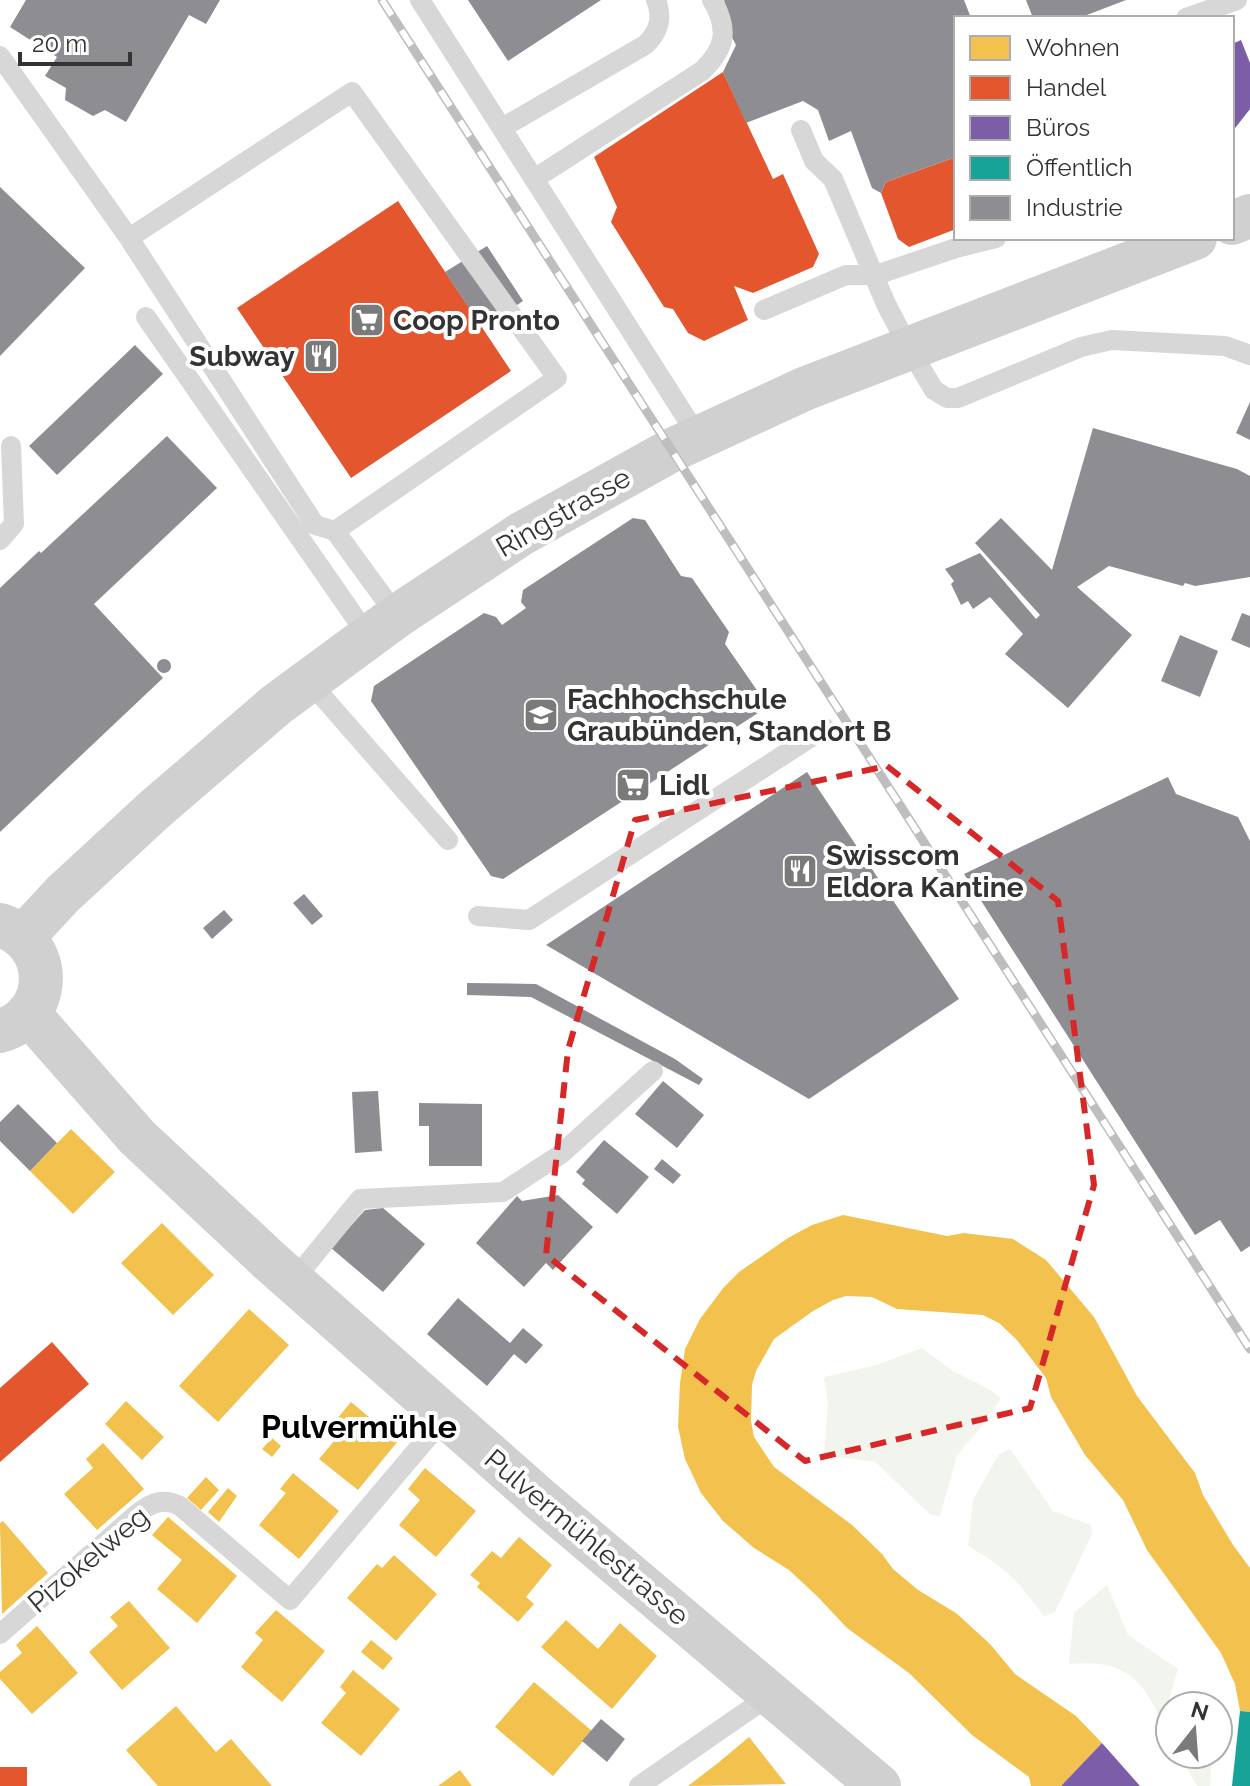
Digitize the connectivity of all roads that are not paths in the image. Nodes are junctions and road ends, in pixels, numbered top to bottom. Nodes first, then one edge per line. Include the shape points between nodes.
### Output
1 (420, 0) edge
2 (656, 0) edge
3 (712, 0) edge
4 (1237, 0) edge
5 (1192, 16) edge
6 (0, 56) edge
7 (502, 128) junction
8 (801, 130) dead end
9 (534, 179) junction
10 (129, 238) junction
11 (988, 240) edge
12 (1190, 240) edge
13 (876, 275) junction
14 (764, 310) dead end
15 (146, 317) dead end
16 (910, 350) junction
17 (1250, 355) edge
18 (699, 438) junction
19 (11, 446) dead end
20 (335, 531) junction
21 (0, 540) edge
22 (383, 626) junction
23 (308, 680) junction
24 (825, 728) dead end
25 (448, 840) dead end
26 (478, 916) dead end
27 (12, 931) edge
28 (14, 1022) edge
29 (653, 1071) dead end
30 (293, 1281) junction
31 (446, 1416) junction
32 (0, 1634) edge
33 (772, 1694) junction
34 (639, 1786) edge
35 (879, 1786) edge

1 - 7 lane
2 - 7 lane via 658,27 645,45
3 - 9 lane via 723,30 713,60
4 - 5 lane
6 - 10 lane
7 - 9 lane
8 - 13 lane via 814,161 833,179
9 - 18 lane
10 - 20 lane via 315,525
10 - 20 lane via 352,92 557,378
11 - 13 lane
12 - 16 main road, Ringstrasse
13 - 14 lane via 846,275
13 - 16 lane
15 - 22 lane
16 - 17 lane via 934,390 947,398 1112,340 1225,346
16 - 18 main road, Ringstrasse via 804,389
18 - 22 main road, Ringstrasse via 521,534
19 - 21 lane via 14,524
20 - 22 lane
22 - 23 main road, Ringstrasse
23 - 25 lane
23 - 27 main road, Ringstrasse via 63,894
24 - 26 lane via 529,920
27 - 28 main road via 34,949 41,982 37,999
28 - 30 main road, Pulvermühlestrasse
29 - 30 lane via 561,1154 503,1192 360,1199
30 - 31 main road, Pulvermühlestrasse
31 - 32 lane, Pizokelweg via 290,1600 180,1506 166,1500 138,1513
31 - 33 main road, Pulvermühlestrasse
33 - 34 lane
33 - 35 main road, Pulvermühlestrasse

